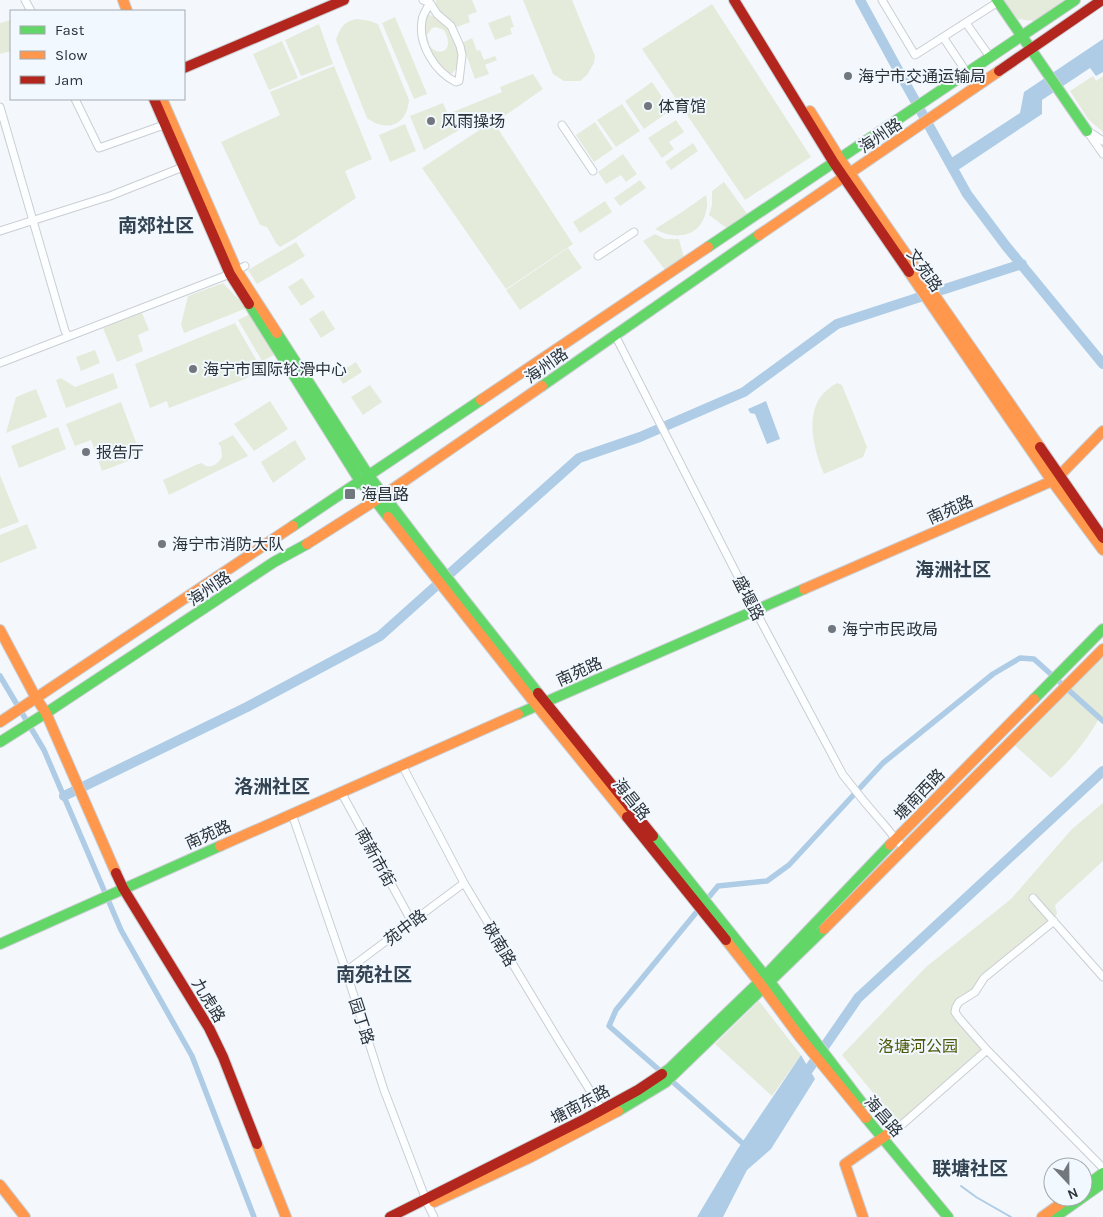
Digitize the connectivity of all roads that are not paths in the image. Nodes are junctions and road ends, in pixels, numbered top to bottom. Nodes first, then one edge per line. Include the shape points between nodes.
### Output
1 (344, 0) edge
2 (422, 0) edge
3 (734, 0) edge
4 (741, 0) edge
5 (882, 0) edge
6 (1075, 0) edge
7 (1102, 0) edge
8 (998, 1) edge
9 (430, 3) junction
10 (966, 23) junction
11 (1022, 36) junction
12 (943, 37) junction
13 (1030, 48) junction
14 (990, 57) junction
15 (185, 68) edge
16 (967, 73) junction
17 (75, 100) edge
18 (154, 100) edge
19 (162, 100) edge
20 (0, 107) edge
21 (164, 125) junction
22 (562, 125) dead end
23 (1087, 131) junction
24 (1103, 141) edge
25 (1103, 154) edge
26 (837, 161) junction
27 (187, 166) junction
28 (593, 171) dead end
29 (846, 175) junction
30 (33, 221) junction
31 (0, 231) edge
32 (634, 232) dead end
33 (598, 256) dead end
34 (237, 270) junction
35 (615, 335) junction
36 (68, 336) junction
37 (0, 363) edge
38 (1103, 431) edge
39 (364, 478) junction
40 (1056, 478) junction
41 (379, 498) junction
42 (1103, 538) edge
43 (1103, 550) edge
44 (755, 610) junction
45 (1103, 629) edge
46 (0, 630) edge
47 (1103, 649) edge
48 (33, 700) junction
49 (541, 704) junction
50 (43, 715) junction
51 (0, 722) edge
52 (0, 742) edge
53 (402, 765) junction
54 (341, 792) junction
55 (292, 814) junction
56 (895, 840) junction
57 (904, 848) junction
58 (464, 883) junction
59 (120, 890) junction
60 (1033, 898) dead end
61 (1054, 921) junction
62 (412, 922) junction
63 (0, 944) edge
64 (346, 972) junction
65 (1103, 977) edge
66 (764, 982) junction
67 (987, 1050) junction
68 (673, 1070) junction
69 (604, 1114) junction
70 (886, 1136) junction
71 (1103, 1168) edge
72 (1103, 1183) edge
73 (0, 1186) edge
74 (427, 1202) junction
75 (1056, 1207) edge
76 (25, 1217) edge
77 (286, 1217) edge
78 (390, 1217) edge
79 (404, 1217) edge
80 (434, 1217) edge
81 (863, 1217) edge
82 (948, 1217) edge
83 (956, 1217) edge
84 (1042, 1217) edge
85 (1055, 1217) edge

1 - 15 main road
2 - 9 street
3 - 26 main road, 文苑路
4 - 26 main road, 文苑路
5 - 12 street via 915,55
6 - 11 main road, 海州路
7 - 13 main road, 海州路
8 - 10 street
8 - 11 main road
9 - 9 street via 451,26 460,46 459,81 443,74 422,38 422,20
10 - 12 street
10 - 14 street
11 - 13 main road
11 - 14 main road, 海州路
12 - 16 street
13 - 23 main road
13 - 29 main road, 海州路
14 - 16 main road, 海州路
16 - 26 main road, 海州路
17 - 21 street via 99,148
18 - 21 main road, 海昌路
19 - 27 main road, 海昌路
20 - 30 street
21 - 27 main road, 海昌路
22 - 28 street
23 - 24 street
23 - 25 street
26 - 29 main road, 文苑路
26 - 39 main road, 海州路
27 - 30 street
27 - 34 main road, 海昌路
29 - 35 main road, 海州路
29 - 40 main road, 文苑路
30 - 31 street
30 - 36 street
32 - 33 street
34 - 36 street
34 - 39 main road, 海昌路
35 - 41 main road, 海州路
35 - 44 street, 盛堰路
36 - 37 street
38 - 40 main road
39 - 41 main road, 海昌路
39 - 48 main road, 海州路
40 - 42 main road, 文苑路
40 - 43 main road, 文苑路
40 - 44 main road, 南苑路
41 - 49 main road, 海昌路
41 - 50 main road, 海州路 via 274,562
44 - 49 main road, 南苑路
44 - 56 street, 盛堰路 via 843,775
45 - 56 main road, 塘南西路
46 - 48 main road
47 - 57 main road, 塘南西路
48 - 50 main road, 九虎路
48 - 51 main road, 海州路
49 - 53 main road, 南苑路
49 - 66 main road, 海昌路
50 - 52 main road, 海州路
50 - 59 main road, 九虎路 via 71,769
53 - 54 main road, 南苑路
53 - 58 street, 硖南路
54 - 55 main road, 南苑路
54 - 62 street, 南新市街
55 - 59 main road, 南苑路
55 - 64 street, 园丁路
56 - 57 street, 盛堰路
56 - 66 main road, 塘南西路
57 - 66 main road, 塘南西路
58 - 62 street, 苑中路
58 - 69 street, 硖南路
59 - 63 main road, 南苑路
59 - 77 main road, 九虎路 via 209,1028
60 - 61 street
61 - 65 street
61 - 67 street via 984,978 975,992 956,1007 959,1018
62 - 64 street, 苑中路
64 - 74 street, 园丁路 via 384,1090
66 - 68 main road, 塘南东路
66 - 70 main road, 海昌路
67 - 70 street
67 - 71 street
68 - 69 main road, 塘南东路
68 - 69 main road, 塘南东路 via 666,1082
69 - 74 main road, 塘南东路
70 - 81 main road via 846,1164
70 - 82 main road, 海昌路
70 - 83 main road, 海昌路
72 - 85 main road
73 - 76 main road
74 - 78 main road, 塘南东路
74 - 79 main road, 塘南东路
74 - 80 street, 园丁路
75 - 84 main road

